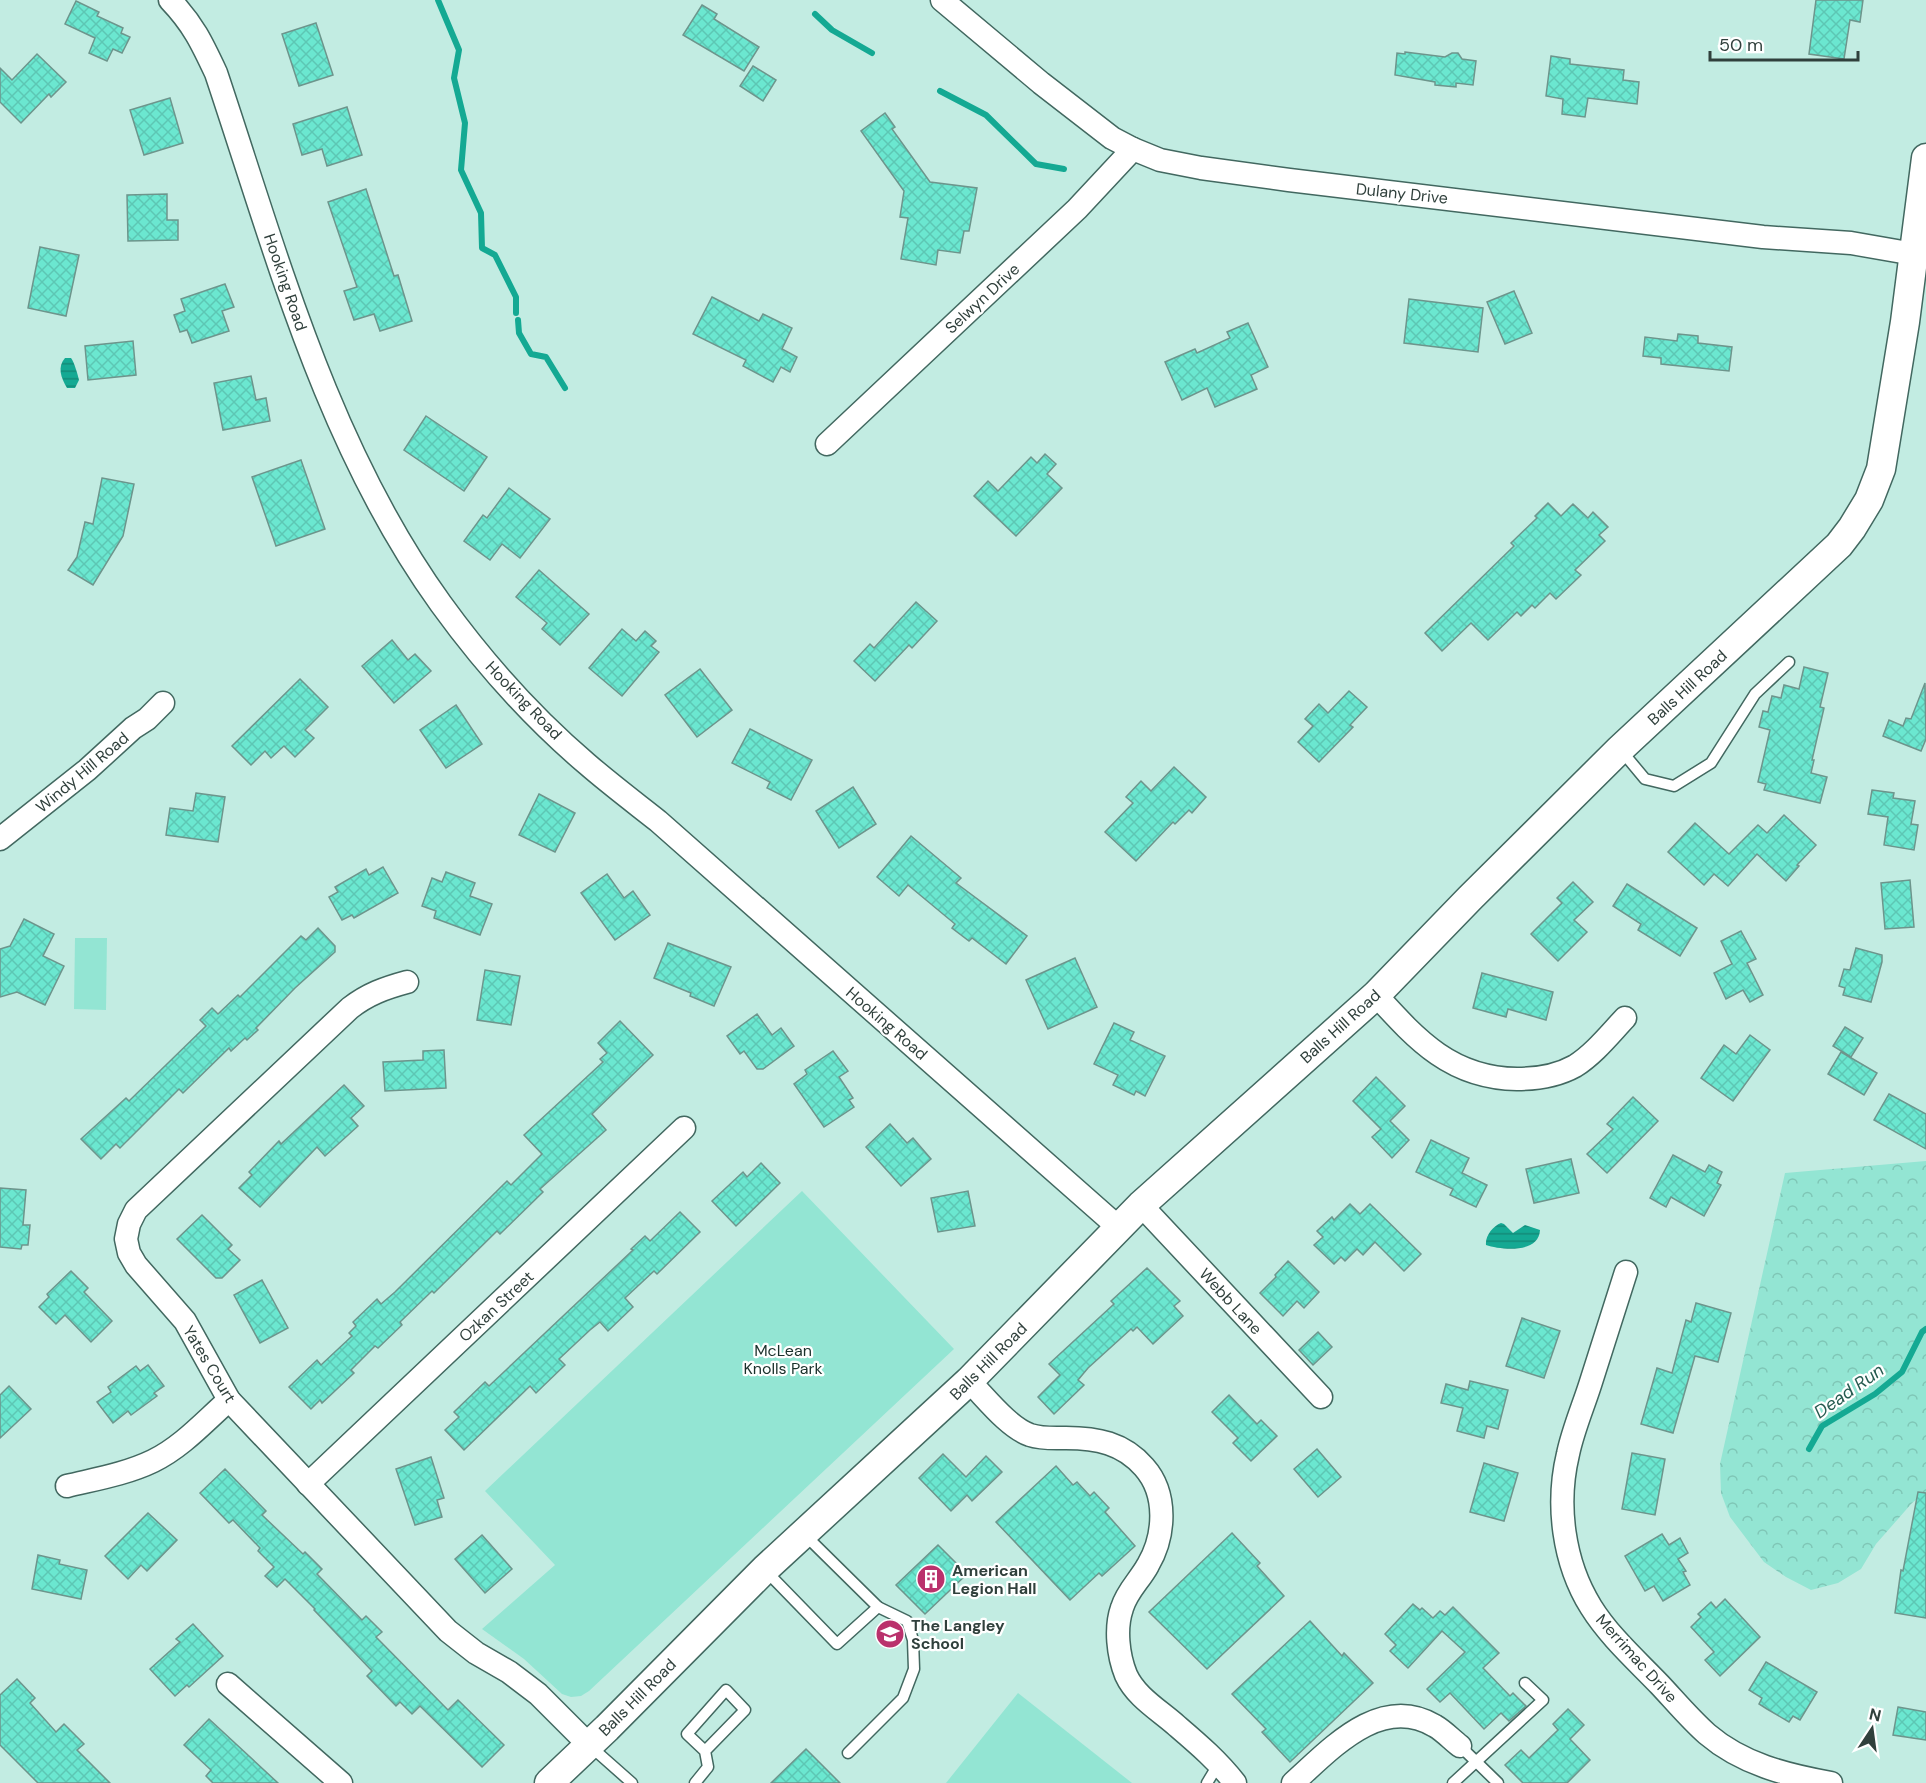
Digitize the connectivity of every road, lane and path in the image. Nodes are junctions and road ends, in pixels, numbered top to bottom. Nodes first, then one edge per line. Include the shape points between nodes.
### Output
1 (170, 0) edge
2 (942, 0) edge
3 (1133, 149) junction
4 (1926, 158) edge
5 (1914, 254) junction
6 (827, 444) dead end
7 (1789, 662) dead end
8 (163, 702) dead end
9 (1620, 749) junction
10 (0, 839) edge
11 (407, 982) dead end
12 (1376, 995) junction
13 (1625, 1018) dead end
14 (684, 1128) dead end
15 (1141, 1205) junction
16 (1118, 1227) junction
17 (1626, 1272) dead end
18 (969, 1381) junction
19 (1321, 1397) dead end
20 (229, 1400) junction
21 (308, 1484) junction
22 (67, 1486) dead end
23 (804, 1534) junction
24 (765, 1569) junction
25 (878, 1607) junction
26 (1525, 1683) dead end
27 (228, 1684) dead end
28 (589, 1745) junction
29 (705, 1751) junction
30 (848, 1753) dead end
31 (1468, 1754) junction
32 (1219, 1763) junction
33 (341, 1783) edge
34 (549, 1783) edge
35 (632, 1783) edge
36 (694, 1783) edge
37 (1207, 1783) edge
38 (1235, 1783) edge
39 (1293, 1783) edge
40 (1453, 1783) edge
41 (1498, 1783) edge
42 (1831, 1783) edge

1 - 16 street, Hooking Road via 198,34 216,73 311,354 340,426 405,549 454,620 537,716 586,763 658,821
2 - 3 street, Dulany Drive via 1041,83 1112,138
3 - 5 street, Dulany Drive via 1170,162 1279,179 1763,237 1851,243
3 - 6 street, Selwyn Drive via 1077,209
4 - 5 street, Balls Hill Road
5 - 9 street, Balls Hill Road via 1881,469 1869,500 1839,545
7 - 9 lane via 1755,694 1711,763 1674,786 1645,779
8 - 10 street, Windy Hill Road via 87,770
9 - 12 street, Balls Hill Road
11 - 20 street, Yates Court via 365,997 350,1008 136,1210 129,1224 129,1253 185,1321
12 - 13 street via 1437,1055 1459,1068 1507,1079 1555,1075 1574,1066 1592,1054
12 - 15 street, Balls Hill Road
14 - 21 street, Ozkan Street
15 - 16 street, Balls Hill Road
15 - 19 street, Webb Lane
16 - 18 street, Balls Hill Road
17 - 42 street, Merrimac Drive via 1568,1453 1563,1518 1577,1580 1608,1632 1707,1734 1735,1754 1764,1767
18 - 23 street, Balls Hill Road
18 - 32 street via 1014,1425 1029,1434 1101,1440 1132,1455 1145,1469 1161,1504 1162,1526 1157,1549 1122,1608 1118,1628 1120,1656 1138,1694
20 - 21 street, Yates Court
20 - 22 street via 154,1461 128,1472
21 - 28 street, Yates Court via 448,1631 538,1694
23 - 24 street, Balls Hill Road
23 - 25 lane
24 - 25 lane via 837,1644
24 - 28 street, Balls Hill Road
25 - 30 lane via 907,1621 913,1640 914,1669 903,1698
26 - 31 lane via 1543,1700
27 - 33 street
28 - 34 street, Balls Hill Road
28 - 35 lane
29 - 29 lane via 745,1710 726,1690 687,1734
29 - 36 lane via 708,1767
31 - 39 street via 1436,1726 1419,1719 1382,1719 1349,1733
31 - 40 lane
31 - 41 lane
32 - 37 lane
32 - 38 street

